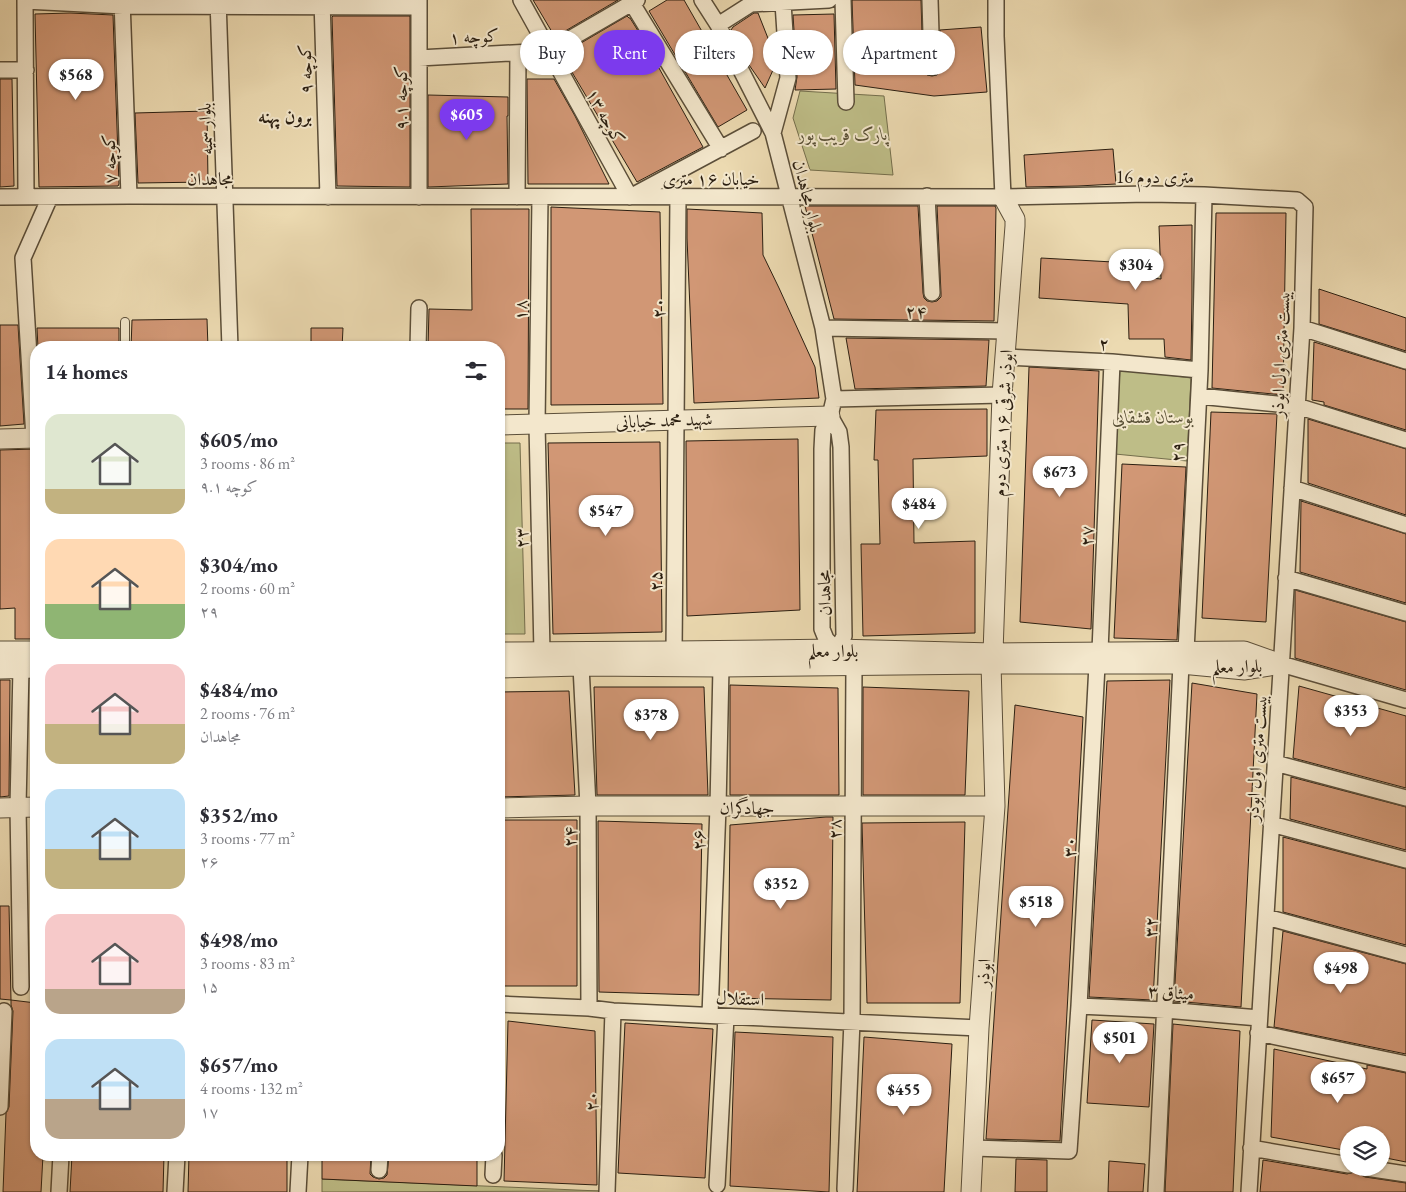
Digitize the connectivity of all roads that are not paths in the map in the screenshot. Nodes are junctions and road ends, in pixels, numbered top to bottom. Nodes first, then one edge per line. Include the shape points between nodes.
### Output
1 (521, 0) edge
2 (702, 0) edge
3 (829, 0) edge
4 (843, 0) edge
5 (930, 0) edge
6 (996, 0) edge
7 (25, 1) edge
8 (633, 1) edge
9 (751, 2) edge
10 (122, 3) edge
11 (219, 3) edge
12 (322, 3) edge
13 (783, 3) junction
14 (419, 4) edge
15 (718, 25) junction
16 (537, 30) edge
17 (584, 30) edge
18 (931, 30) edge
19 (518, 53) joint
20 (419, 58) junction
21 (0, 70) edge
22 (26, 70) junction
23 (562, 75) edge
24 (846, 102) dead end
25 (753, 131) dead end
26 (773, 133) junction
27 (721, 149) junction
28 (1204, 195) junction
29 (129, 196) junction
30 (927, 196) junction
31 (0, 197) edge
32 (26, 197) junction
33 (50, 197) junction
34 (226, 197) junction
35 (328, 197) junction
36 (419, 197) junction
37 (517, 197) junction
38 (540, 197) junction
39 (630, 197) junction
40 (678, 197) junction
41 (789, 197) junction
42 (1003, 197) junction
43 (1305, 207) joint
44 (932, 293) dead end
45 (419, 308) dead end
46 (125, 322) dead end
47 (824, 328) junction
48 (1302, 328) junction
49 (1007, 331) junction
50 (125, 341) edge
51 (230, 341) edge
52 (418, 341) edge
53 (1005, 357) junction
54 (1406, 361) edge
55 (1112, 362) junction
56 (30, 363) edge
57 (1200, 370) junction
58 (1002, 395) junction
59 (1199, 396) junction
60 (1297, 406) junction
61 (832, 407) junction
62 (675, 420) junction
63 (537, 424) junction
64 (505, 425) edge
65 (30, 438) edge
66 (0, 439) edge
67 (1406, 440) edge
68 (1292, 488) junction
69 (1406, 525) edge
70 (1286, 578) junction
71 (1406, 613) edge
72 (0, 651) edge
73 (30, 651) edge
74 (674, 651) junction
75 (542, 652) junction
76 (992, 658) junction
77 (1099, 658) junction
78 (1184, 658) junction
79 (507, 660) edge
80 (842, 660) junction
81 (1281, 664) junction
82 (581, 666) junction
83 (721, 666) junction
84 (29, 668) edge
85 (0, 669) edge
86 (1406, 700) edge
87 (1275, 763) junction
88 (1406, 798) edge
89 (588, 806) junction
90 (995, 806) junction
91 (18, 807) edge
92 (718, 807) junction
93 (853, 807) junction
94 (505, 808) edge
95 (1271, 824) junction
96 (1406, 860) edge
97 (1266, 917) junction
98 (1406, 955) edge
99 (21, 987) dead end
100 (505, 1004) edge
101 (1079, 1006) junction
102 (589, 1008) junction
103 (1164, 1010) junction
104 (4, 1011) dead end
105 (613, 1011) junction
106 (710, 1015) junction
107 (726, 1017) junction
108 (1259, 1018) junction
109 (852, 1021) junction
110 (979, 1028) junction
111 (1258, 1033) junction
112 (1406, 1064) edge
113 (0, 1107) edge
114 (973, 1148) junction
115 (1252, 1148) junction
116 (61, 1161) edge
117 (177, 1161) edge
118 (300, 1161) edge
119 (380, 1161) edge
120 (494, 1161) edge
121 (1340, 1163) edge
122 (379, 1170) dead end
123 (1390, 1172) edge
124 (1406, 1174) edge
125 (493, 1175) dead end
126 (717, 1185) dead end
127 (845, 1189) dead end
128 (59, 1192) edge
129 (175, 1192) edge
130 (298, 1192) edge
131 (607, 1192) edge
132 (971, 1192) edge
133 (1156, 1192) edge
134 (1249, 1192) edge

1 - 16 street, کوچه ۱۳
2 - 15 street, بلوار مجاهدان
3 - 13 street
4 - 24 street
5 - 18 street
6 - 42 street
7 - 10 street
7 - 22 street
8 - 17 street, کوچه ۱
8 - 27 street
9 - 13 street
9 - 15 street
10 - 11 street
10 - 29 street, کوچه ۷
11 - 12 street
11 - 34 street, بلوار سمیه
12 - 14 street
12 - 35 street, کوچه ۹
13 - 26 street via 788,78
14 - 20 street, کوچه ۹.۱
15 - 26 street, بلوار مجاهدان
19 - 20 street, کوچه ۱
19 - 37 street
20 - 36 street, کوچه ۹.۱
21 - 22 street
22 - 32 street
23 - 39 street, کوچه ۱۳
25 - 27 street
26 - 41 street, بلوار مجاهدان
27 - 39 street
28 - 42 street, 16 متری دوم
28 - 43 street, 16 متری دوم via 1298,200
28 - 57 street, ۲۹
29 - 33 street, مجاهدان
29 - 34 street, مجاهدان
30 - 41 street, خیابان ۱۶ متری
30 - 42 street, خیابان ۱۶ متری
30 - 44 street
31 - 32 street, مجاهدان
32 - 33 street, مجاهدان
33 - 56 street via 23,258
34 - 35 street, مجاهدان
34 - 51 street, بلوار سمیه
35 - 36 street, مجاهدان
36 - 37 street, خیابان ۱۶ متری
37 - 38 street, خیابان ۱۶ متری
38 - 39 street, خیابان ۱۶ متری
38 - 63 street, ۱۸
39 - 40 street, خیابان ۱۶ متری
40 - 41 street, خیابان ۱۶ متری
40 - 62 street, ۲۰
41 - 47 street, بلوار مجاهدان
42 - 49 street, ابوذر شرقی ۱۶ متری دوم via 1015,219
43 - 48 street, بیست متری اول ابوذر
45 - 52 street
46 - 50 lane
47 - 49 street, ۲۴
47 - 61 street, بلوار مجاهدان
48 - 54 street
48 - 60 street, بیست متری اول ابوذر
49 - 53 street, ابوذر شرقی ۱۶ متری دوم
53 - 55 street, ۲
53 - 58 street, ابوذر شرقی ۱۶ متری دوم
55 - 57 street, ۲
55 - 77 street, ۲۷
57 - 59 street, ۲۹
58 - 61 street
58 - 76 street, ابوذر شرقی ۱۶ متری دوم
59 - 60 street
59 - 78 street, ۲۹
60 - 67 street
60 - 68 street, بیست متری اول ابوذر
61 - 62 street, شهید محمد خیابانی
61 - 80 street, مجاهدان via 841,447
61 - 80 street, مجاهدان via 823,430 822,449 822,629
62 - 63 street, شهید محمد خیابانی
62 - 74 street, ۲۵
63 - 64 street, شهید محمد خیابانی
63 - 75 street, ۲۳
65 - 66 street
68 - 69 street
68 - 70 street, بیست متری اول ابوذر
70 - 71 street
70 - 81 street, بیست متری اول ابوذر
72 - 73 street
74 - 75 street, بلوار معلم
74 - 80 street, بلوار معلم
75 - 79 street, بلوار معلم
76 - 77 street, بلوار معلم
76 - 80 street, بلوار معلم
76 - 90 street, ابوذر
77 - 78 street, بلوار معلم
77 - 101 street, ۳۰
78 - 81 street, بلوار معلم via 1245,670
78 - 103 street, ۳۲
79 - 82 street, بلوار معلم
80 - 83 street, بلوار معلم
80 - 93 street, ۲۸
81 - 86 street
81 - 87 street, بیست متری اول ابوذر
82 - 83 street, بلوار معلم
82 - 89 street, ۲۴
83 - 92 street, ۲۶
84 - 85 street
84 - 91 street
87 - 88 street
87 - 95 street, بیست متری اول ابوذر
89 - 92 street, جهادگران
89 - 94 street, جهادگران
89 - 102 street, ۲۴
90 - 93 street, جهادگران
90 - 110 street, ابوذر
91 - 99 street
92 - 93 street, جهادگران
92 - 106 street, ۲۶
93 - 109 street, ۲۸
95 - 96 street
95 - 97 street, بیست متری اول ابوذر
97 - 98 street
97 - 108 street, بیست متری اول ابوذر
100 - 102 street, استقلال
101 - 103 street, میثاق ۳
101 - 114 street, ۳۰ via 1068,1151
102 - 105 street, استقلال
103 - 108 street, میثاق ۳
103 - 133 street, ۳۲
104 - 113 street
105 - 106 street, استقلال
105 - 131 street, ۲۰
106 - 107 street, استقلال
107 - 109 street, استقلال
107 - 126 street
108 - 111 street, بیست متری اول ابوذر
109 - 110 street, استقلال
109 - 127 street
110 - 114 street, ابوذر
111 - 112 street
111 - 115 street, بیست متری اول ابوذر
114 - 132 street, ابوذر
115 - 121 street
115 - 134 street, بیست متری اول ابوذر
116 - 128 street
117 - 129 street
118 - 130 street
119 - 122 street
120 - 125 street
123 - 124 street

